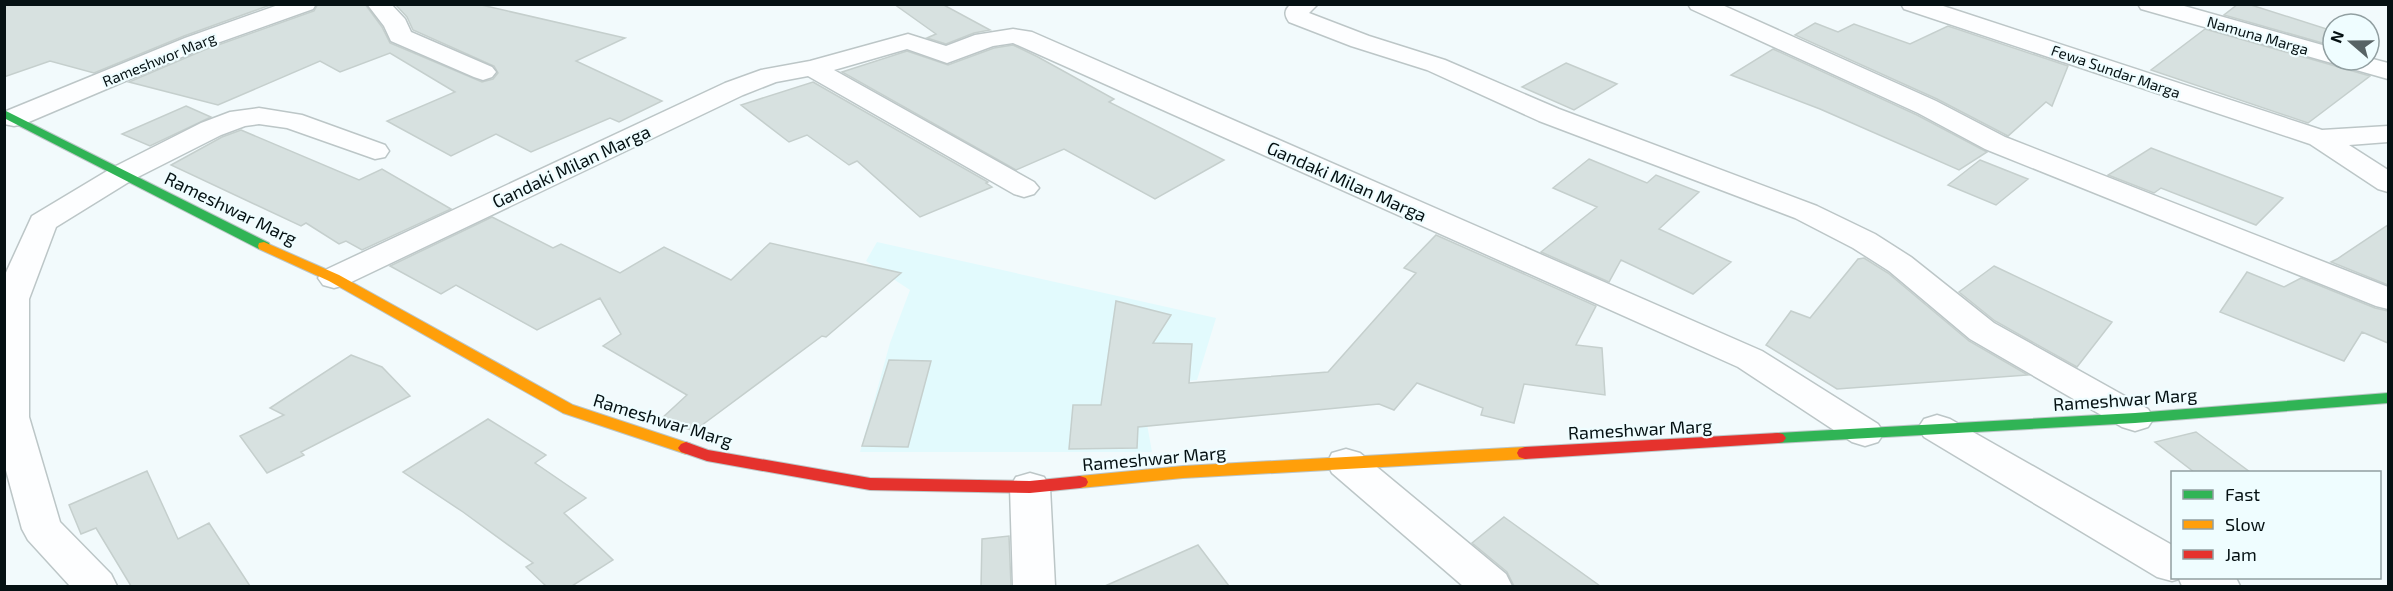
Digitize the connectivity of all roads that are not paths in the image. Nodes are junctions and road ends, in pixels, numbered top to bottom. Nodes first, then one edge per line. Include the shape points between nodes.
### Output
1 (305, 4) edge
2 (378, 4) edge
3 (1306, 4) edge
4 (1699, 4) edge
5 (1912, 4) edge
6 (2149, 4) edge
7 (2321, 53) edge
8 (812, 68) junction
9 (483, 72) dead end
10 (9, 116) edge
11 (2388, 134) edge
12 (2320, 138) junction
13 (375, 151) dead end
14 (122, 174) junction
15 (2388, 183) edge
16 (1024, 188) dead end
17 (334, 278) junction
18 (2388, 299) edge
19 (2388, 398) edge
20 (2135, 418) junction
21 (1937, 428) junction
22 (1865, 433) junction
23 (1346, 463) junction
24 (1030, 488) junction
25 (2171, 564) edge
26 (2201, 579) edge
27 (96, 586) edge
28 (1034, 586) edge
29 (1491, 586) edge
30 (2218, 586) edge

1 - 10 street, Rameshwor Marg
2 - 9 street via 396,24 400,36
3 - 20 street via 1297,11 1297,17 1436,65 1549,115 1747,188 1864,241 1900,264 1982,331
4 - 18 street via 1928,107 1995,143
5 - 12 street, Fewa Sundar Marga
6 - 7 street, Namuna Marga
8 - 16 street
8 - 17 street, Gandaki Milan Marga via 770,75 734,89
8 - 22 street, Gandaki Milan Marga via 908,41 945,55 996,35 1023,37 1750,359
10 - 14 street, Rameshwar Marg
11 - 12 street
12 - 15 street
13 - 14 street via 292,121 259,116 240,118 211,129
14 - 17 street, Rameshwar Marg
14 - 27 street via 43,222 12,298 11,417 42,529
17 - 24 street, Rameshwar Marg via 568,410 706,456 870,484
19 - 20 street, Rameshwar Marg
20 - 21 street, Rameshwar Marg
21 - 22 street, Rameshwar Marg
21 - 25 street
22 - 23 street, Rameshwar Marg
23 - 24 street, Rameshwar Marg via 1183,472
23 - 29 street
24 - 28 street
26 - 30 street

